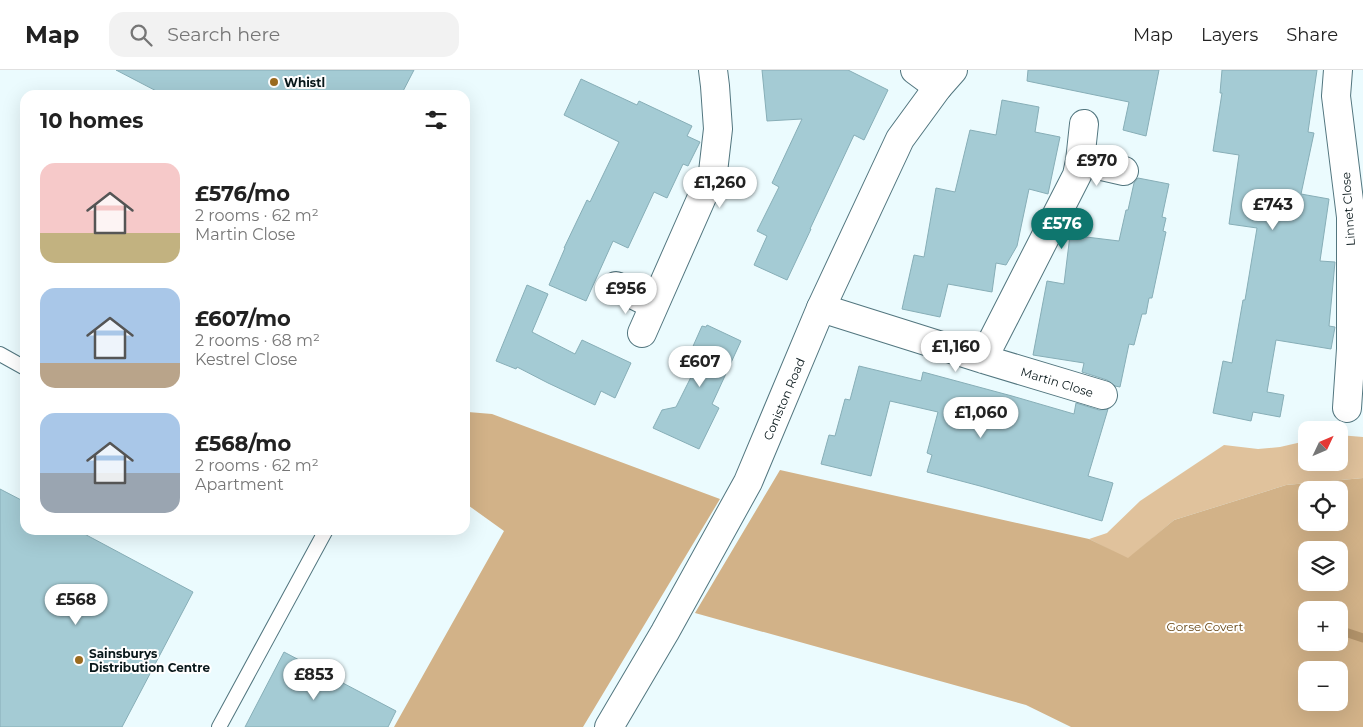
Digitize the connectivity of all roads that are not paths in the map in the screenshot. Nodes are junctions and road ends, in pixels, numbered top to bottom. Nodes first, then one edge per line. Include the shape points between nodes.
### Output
1 (713, 70) edge
2 (915, 70) edge
3 (1338, 70) edge
4 (945, 79) edge
5 (1084, 124) dead end
6 (1080, 161) junction
7 (1124, 171) dead end
8 (616, 286) dead end
9 (654, 305) junction
10 (821, 308) junction
11 (642, 333) dead end
12 (1357, 349) edge
13 (0, 354) edge
14 (983, 360) junction
15 (20, 365) edge
16 (1104, 396) dead end
17 (1347, 408) dead end
18 (323, 535) edge
19 (219, 727) edge
20 (609, 727) edge

1 - 9 street via 718,129 714,172
2 - 4 street
3 - 12 street, Linnet Close via 1336,96 1351,217
4 - 10 street, Coniston Road via 900,139
5 - 6 street
6 - 7 street
6 - 14 street via 1077,175
8 - 9 street
9 - 11 street
10 - 14 street, Martin Close
10 - 20 street, Coniston Road via 748,482
12 - 17 street, Linnet Close
13 - 15 lane
14 - 16 street, Martin Close
18 - 19 lane

